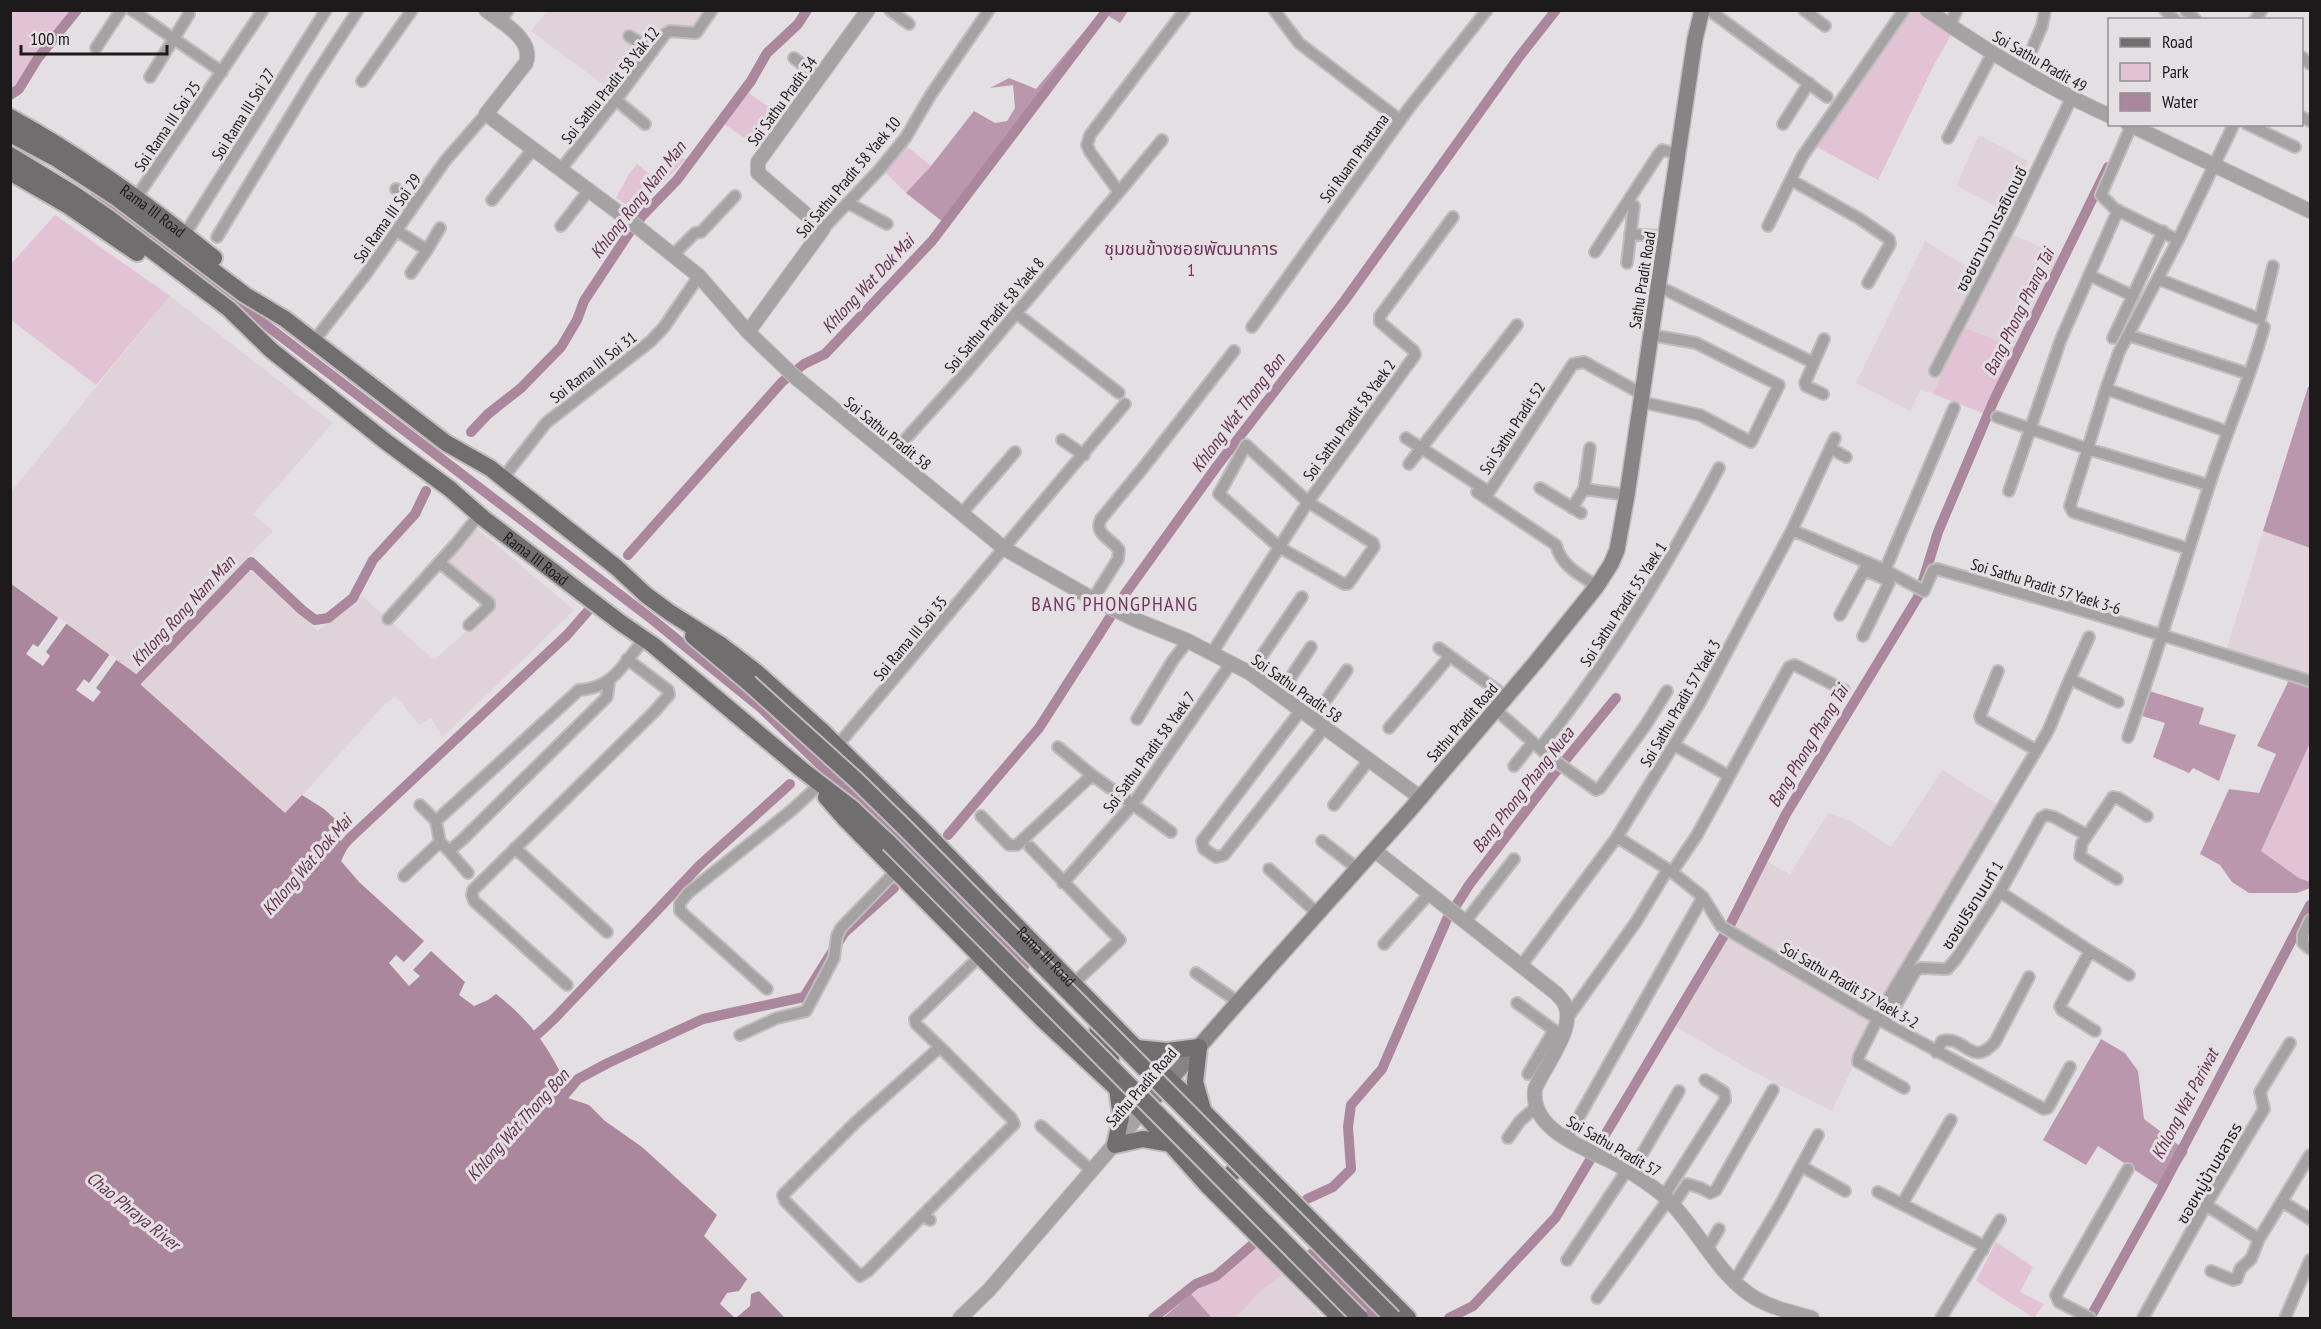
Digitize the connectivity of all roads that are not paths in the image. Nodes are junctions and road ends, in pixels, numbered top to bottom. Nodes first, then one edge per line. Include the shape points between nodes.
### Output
1 (121, 10) edge
2 (132, 10) edge
3 (263, 10) edge
4 (326, 10) edge
5 (358, 10) edge
6 (412, 10) edge
7 (486, 10) edge
8 (712, 10) edge
9 (868, 10) edge
10 (890, 10) edge
11 (988, 10) edge
12 (1185, 10) edge
13 (1274, 10) edge
14 (1487, 10) edge
15 (1702, 10) edge
16 (1709, 10) edge
17 (1804, 10) edge
18 (1904, 10) edge
19 (1927, 10) edge
20 (1957, 10) edge
21 (2045, 10) edge
22 (189, 14) dead end
23 (504, 16) edge
24 (909, 24) dead end
25 (1825, 26) dead end
26 (1949, 26) junction
27 (629, 36) dead end
28 (174, 38) junction
29 (96, 48) dead end
30 (653, 51) junction
31 (1992, 54) junction
32 (794, 58) dead end
33 (2023, 70) junction
34 (222, 72) junction
35 (150, 77) dead end
36 (819, 78) junction
37 (362, 81) dead end
38 (1809, 83) junction
39 (1827, 97) dead end
40 (2071, 99) junction
41 (616, 100) junction
42 (486, 114) junction
43 (2108, 116) edge
44 (10, 117) edge
45 (1401, 120) junction
46 (645, 124) dead end
47 (1783, 124) dead end
48 (2130, 126) edge
49 (2132, 126) edge
50 (2233, 126) edge
51 (2251, 126) edge
52 (10, 134) edge
53 (1948, 138) dead end
54 (1162, 140) dead end
55 (2295, 147) dead end
56 (533, 149) junction
57 (1679, 154) junction
58 (10, 155) edge
59 (2214, 165) junction
60 (561, 169) junction
61 (10, 172) edge
62 (1791, 180) junction
63 (396, 189) dead end
64 (589, 190) junction
65 (1119, 192) junction
66 (735, 196) dead end
67 (136, 198) junction
68 (492, 200) dead end
69 (416, 203) junction
70 (848, 203) junction
71 (1634, 206) dead end
72 (2118, 210) junction
73 (2310, 211) edge
74 (1453, 217) dead end
75 (887, 224) dead end
76 (561, 226) dead end
77 (1768, 226) dead end
78 (440, 228) dead end
79 (823, 229) junction
80 (397, 231) junction
81 (2163, 231) junction
82 (185, 234) junction
83 (1630, 234) junction
84 (217, 237) dead end
85 (1667, 237) junction
86 (2178, 240) junction
87 (427, 250) junction
88 (1595, 252) dead end
89 (673, 255) junction
90 (1627, 263) dead end
91 (2273, 266) dead end
92 (411, 273) dead end
93 (2089, 275) junction
94 (699, 276) junction
95 (2158, 279) junction
96 (1868, 283) dead end
97 (1658, 286) junction
98 (2133, 296) junction
99 (1016, 314) junction
100 (285, 320) junction
101 (1518, 325) dead end
102 (1252, 327) dead end
103 (2264, 327) dead end
104 (748, 332) junction
105 (1651, 335) junction
106 (2128, 335) junction
107 (2113, 338) dead end
108 (1824, 339) dead end
109 (314, 341) junction
110 (272, 350) junction
111 (1234, 351) dead end
112 (1812, 362) junction
113 (1935, 371) dead end
114 (2243, 372) dead end
115 (2106, 389) junction
116 (1119, 393) dead end
117 (1823, 394) dead end
118 (1641, 398) junction
119 (1125, 404) dead end
120 (1954, 408) dead end
121 (1997, 417) dead end
122 (2030, 430) junction
123 (2223, 430) dead end
124 (1406, 438) dead end
125 (1062, 440) dead end
126 (1421, 448) junction
127 (1590, 448) dead end
128 (2088, 449) junction
129 (1015, 452) dead end
130 (1084, 455) junction
131 (890, 456) junction
132 (1846, 457) dead end
133 (1409, 464) dead end
134 (1719, 468) dead end
135 (1452, 475) dead end
136 (503, 478) junction
137 (2205, 484) dead end
138 (1540, 488) dead end
139 (1584, 489) junction
140 (2009, 491) dead end
141 (1627, 495) junction
142 (1308, 502) junction
143 (962, 513) junction
144 (479, 515) junction
145 (1792, 530) junction
146 (1279, 547) junction
147 (2183, 547) dead end
148 (1005, 549) junction
149 (440, 563) junction
150 (1866, 566) junction
151 (1885, 570) junction
152 (1598, 586) junction
153 (1302, 597) dead end
154 (1093, 599) junction
155 (669, 612) junction
156 (1840, 615) dead end
157 (388, 619) dead end
158 (469, 625) dead end
159 (1863, 636) dead end
160 (2089, 637) dead end
161 (2163, 637) junction
162 (644, 639) junction
163 (1188, 641) junction
164 (1311, 647) dead end
165 (1439, 648) dead end
166 (1212, 653) junction
167 (1450, 656) junction
168 (627, 659) junction
169 (1231, 663) junction
170 (1347, 670) dead end
171 (1998, 671) dead end
172 (1250, 673) junction
173 (2070, 679) junction
174 (2310, 681) edge
175 (609, 682) junction
176 (1844, 690) dead end
177 (1667, 691) dead end
178 (1279, 695) junction
179 (1506, 698) junction
180 (2118, 702) dead end
181 (1301, 710) junction
182 (1496, 710) junction
183 (1137, 719) dead end
184 (1313, 719) junction
185 (1325, 727) junction
186 (1389, 728) dead end
187 (2128, 737) dead end
188 (1536, 745) junction
189 (1674, 745) junction
190 (837, 746) junction
191 (1058, 747) dead end
192 (2036, 750) junction
193 (1369, 760) junction
194 (1514, 766) dead end
195 (801, 769) junction
196 (1092, 775) junction
197 (1729, 776) junction
198 (817, 787) junction
199 (1421, 798) junction
200 (1133, 804) junction
201 (420, 805) dead end
202 (1334, 805) dead end
203 (981, 816) dead end
204 (2147, 816) dead end
205 (436, 821) junction
206 (1171, 832) dead end
207 (2087, 835) junction
208 (1617, 837) junction
209 (1322, 841) dead end
210 (440, 842) junction
211 (1030, 847) dead end
212 (515, 848) junction
213 (1374, 850) junction
214 (449, 851) junction
215 (1514, 859) dead end
216 (1358, 868) junction
217 (1269, 869) dead end
218 (896, 871) junction
219 (1670, 871) junction
220 (468, 873) dead end
221 (404, 876) dead end
222 (2117, 879) dead end
223 (1063, 883) junction
224 (2000, 892) junction
225 (1429, 894) junction
226 (1703, 897) junction
227 (1317, 913) junction
228 (2310, 920) edge
229 (1464, 922) junction
230 (607, 932) dead end
231 (1384, 944) dead end
232 (2310, 949) edge
233 (2090, 951) junction
234 (980, 956) junction
235 (1521, 966) junction
236 (1196, 973) dead end
237 (2129, 975) dead end
238 (2030, 977) dead end
239 (567, 985) dead end
240 (1075, 985) junction
241 (767, 989) dead end
242 (1238, 1002) junction
243 (1517, 1003) dead end
244 (1102, 1013) junction
245 (1568, 1017) junction
246 (1880, 1020) junction
247 (1044, 1021) junction
248 (2095, 1031) dead end
249 (1558, 1033) junction
250 (740, 1035) dead end
251 (2290, 1043) dead end
252 (940, 1047) junction
253 (1199, 1047) junction
254 (1136, 1048) junction
255 (1936, 1052) junction
256 (2070, 1067) dead end
257 (1528, 1074) dead end
258 (1706, 1080) dead end
259 (1170, 1081) junction
260 (1116, 1088) junction
261 (1904, 1088) dead end
262 (1773, 1090) dead end
263 (1679, 1091) dead end
264 (1148, 1106) junction
265 (1536, 1107) junction
266 (1203, 1111) junction
267 (1951, 1120) dead end
268 (1041, 1126) dead end
269 (1818, 1135) dead end
270 (1508, 1138) dead end
271 (1567, 1138) junction
272 (1172, 1143) junction
273 (1115, 1145) junction
274 (2310, 1155) edge
275 (1802, 1166) junction
276 (1257, 1167) junction
277 (2128, 1169) dead end
278 (1092, 1171) junction
279 (1629, 1172) junction
280 (1207, 1185) junction
281 (1845, 1191) dead end
282 (1878, 1192) dead end
283 (1668, 1200) junction
284 (2283, 1202) junction
285 (1226, 1203) junction
286 (1902, 1204) junction
287 (2206, 1205) junction
288 (2310, 1219) edge
289 (2000, 1220) dead end
290 (1719, 1229) dead end
291 (2259, 1239) junction
292 (1707, 1248) junction
293 (1983, 1250) junction
294 (1567, 1260) dead end
295 (2310, 1260) edge
296 (2211, 1271) dead end
297 (1734, 1282) junction
298 (1597, 1298) dead end
299 (2087, 1317) edge
300 (960, 1318) edge
301 (1340, 1318) edge
302 (1360, 1318) edge
303 (1393, 1318) edge
304 (1408, 1318) edge
305 (1812, 1318) edge
306 (1941, 1318) edge
307 (2144, 1318) edge
308 (2285, 1318) edge

1 - 29 street
2 - 28 street
3 - 34 street, Soi Rama III Soi 25
4 - 82 street, Soi Rama III Soi 27
5 - 84 street
6 - 37 street
7 - 23 street
8 - 30 street, Soi Sathu Pradit 58 Yak 12 via 696,33 670,32
9 - 36 street, Soi Sathu Pradit 34
10 - 24 street
11 - 70 street, Soi Sathu Pradit 58 Yaek 10 via 906,137
12 - 65 street via 1090,135 1090,152
13 - 45 street via 1299,43
14 - 45 street, Soi Ruam Phattana
15 - 57 main road, Sathu Pradit Road
16 - 38 street
17 - 25 street
18 - 62 street
19 - 26 street, Soi Sathu Pradit 49
20 - 26 street
21 - 33 street
22 - 28 street
23 - 42 street via 525,42 528,56
26 - 31 street, Soi Sathu Pradit 49
27 - 30 street
28 - 34 street
28 - 35 street
30 - 41 street, Soi Sathu Pradit 58 Yak 12
31 - 33 street, Soi Sathu Pradit 49
31 - 53 street
32 - 36 street
33 - 40 street, Soi Sathu Pradit 49
34 - 67 street, Soi Rama III Soi 25
36 - 79 street, Soi Sathu Pradit 34 via 757,167 758,173
38 - 39 street
38 - 47 street
40 - 43 street, Soi Sathu Pradit 49
40 - 113 street, ซอยยานาวาเรสซิเดนซ์
41 - 46 street
41 - 60 street, Soi Sathu Pradit 58 Yak 12
42 - 56 street, Soi Sathu Pradit 58
42 - 69 street, Soi Rama III Soi 29 via 445,161
44 - 67 main road, Rama III Road
45 - 102 street, Soi Ruam Phattana
48 - 72 street via 2101,195
49 - 59 street
50 - 59 street
51 - 55 street
52 - 100 main road, Rama III Road via 117,198 244,295
54 - 65 street, Soi Sathu Pradit 58 Yaek 8
56 - 60 street, Soi Sathu Pradit 58
56 - 68 street
57 - 85 main road, Sathu Pradit Road
57 - 88 street via 1662,150
58 - 110 main road, Rama III Road via 109,218 229,309
59 - 73 street
59 - 86 street
60 - 64 street, Soi Sathu Pradit 58
61 - 110 main road, Rama III Road via 67,205
62 - 77 street
62 - 96 street via 1889,239
63 - 69 street
64 - 76 street
64 - 89 street, Soi Sathu Pradit 58
65 - 99 street, Soi Sathu Pradit 58 Yaek 8
66 - 89 street via 702,232 694,233
67 - 82 main road, Rama III Road
69 - 80 street, Soi Rama III Soi 29
70 - 75 street
70 - 79 street, Soi Sathu Pradit 58 Yaek 10
71 - 83 street
72 - 81 street
72 - 93 street
74 - 142 street, Soi Sathu Pradit 58 Yaek 2 via 1380,316 1380,322 1415,355
78 - 87 street
79 - 104 street, Soi Sathu Pradit 58 Yaek 10
80 - 87 street
80 - 109 street, Soi Rama III Soi 29
81 - 86 street
81 - 98 street
82 - 100 main road, Rama III Road
83 - 85 street
83 - 90 street
85 - 97 main road, Sathu Pradit Road
86 - 95 street
87 - 92 street
89 - 94 street, Soi Sathu Pradit 58
91 - 95 street via 2260,319
93 - 98 street
93 - 122 street via 2061,339
94 - 104 street, Soi Sathu Pradit 58
94 - 136 street, Soi Rama III Soi 31 via 651,341 546,423
95 - 106 street
97 - 105 main road, Sathu Pradit Road
97 - 112 street
98 - 107 street
99 - 116 street
99 - 131 street, Soi Sathu Pradit 58 Yaek 8
100 - 109 main road, Rama III Road
101 - 126 street
103 - 161 street via 2209,486
104 - 131 street, Soi Sathu Pradit 58
105 - 118 main road, Sathu Pradit Road
105 - 118 street via 1696,343 1779,385 1751,442 1700,415
106 - 114 street
106 - 115 street
108 - 112 street
109 - 136 main road, Rama III Road via 446,443
110 - 144 main road, Rama III Road
111 - 154 street via 1098,524 1119,550 1118,559
112 - 117 street via 1806,386
115 - 123 street
115 - 128 street
118 - 126 street, Soi Sathu Pradit 52 via 1584,362 1573,364 1489,492
118 - 141 main road, Sathu Pradit Road
119 - 130 street, Soi Rama III Soi 35
120 - 151 street
121 - 122 street
122 - 128 street
122 - 140 street
124 - 126 street, Soi Sathu Pradit 52
125 - 130 street
126 - 133 street
127 - 139 street
128 - 137 street
128 - 147 street via 2070,506 2073,512
129 - 143 street
130 - 148 street, Soi Rama III Soi 35
131 - 143 street, Soi Sathu Pradit 58
132 - 145 street, Soi Sathu Pradit 57 Yaek 3 via 1833,443
134 - 188 street, Soi Sathu Pradit 55 Yaek 1 via 1648,596 1576,703
135 - 152 street via 1556,545 1558,555 1569,567
136 - 155 main road, Rama III Road
138 - 139 street via 1577,511
139 - 141 street
141 - 152 main road, Sathu Pradit Road via 1617,550
142 - 146 street, Soi Sathu Pradit 58 Yaek 2
142 - 146 street via 1370,540 1374,547 1348,584 1344,584
142 - 146 street via 1246,445 1219,494
143 - 148 street, Soi Sathu Pradit 58
144 - 149 street
144 - 162 main road, Rama III Road
145 - 150 street, Soi Sathu Pradit 57 Yaek 3-6
145 - 189 street, Soi Sathu Pradit 57 Yaek 3
146 - 166 street, Soi Sathu Pradit 58 Yaek 2
148 - 154 street, Soi Sathu Pradit 58
148 - 190 street, Soi Rama III Soi 35
149 - 157 street
149 - 158 street via 489,603
150 - 151 street, Soi Sathu Pradit 57 Yaek 3-6
150 - 156 street
150 - 159 street via 1889,583
151 - 161 street, Soi Sathu Pradit 57 Yaek 3-6 via 1918,587 1937,569
152 - 179 main road, Sathu Pradit Road
153 - 172 street
154 - 163 street, Soi Sathu Pradit 58
155 - 190 main road, Rama III Road via 755,671
155 - 303 main road, Rama III Road, bridge via 856,780
160 - 173 street
161 - 174 street, Soi Sathu Pradit 57 Yaek 3-6
161 - 187 street
162 - 168 street
162 - 195 main road, Rama III Road
163 - 166 street, Soi Sathu Pradit 58
163 - 183 street
164 - 178 street
165 - 167 street
166 - 169 street, Soi Sathu Pradit 58
167 - 179 street
167 - 186 street
168 - 175 street
168 - 212 street via 669,694
169 - 172 street, Soi Sathu Pradit 58
169 - 200 street, Soi Sathu Pradit 58 Yaek 7
170 - 184 street
171 - 192 street via 1980,710 1981,719
172 - 178 street, Soi Sathu Pradit 58
173 - 180 street
173 - 192 street
175 - 205 street via 579,690
175 - 214 street via 607,697
176 - 197 street via 1795,665 1789,667
177 - 188 street via 1596,790
178 - 181 street, Soi Sathu Pradit 58
179 - 182 main road, Sathu Pradit Road
181 - 184 street, Soi Sathu Pradit 58
181 - 185 street via 1202,841 1209,853 1216,857 1224,855
182 - 188 street
182 - 199 main road, Sathu Pradit Road
184 - 185 street, Soi Sathu Pradit 58
185 - 193 street, Soi Sathu Pradit 58
188 - 194 street, Soi Sathu Pradit 55 Yaek 1
189 - 197 street
189 - 208 street, Soi Sathu Pradit 57 Yaek 3
190 - 240 main road, Rama III Road
191 - 196 street
192 - 246 street
193 - 199 street, Soi Sathu Pradit 58
193 - 202 street
195 - 198 main road, Rama III Road
195 - 302 main road, Rama III Road, bridge via 889,843
196 - 200 street
196 - 203 street via 1017,845 1009,845
197 - 219 street via 1697,835
198 - 218 main road, Rama III Road
198 - 241 street via 680,903 680,911
199 - 213 main road, Sathu Pradit Road
200 - 206 street
200 - 223 street, Soi Sathu Pradit 58 Yaek 7
201 - 205 street
204 - 207 street via 2113,797
205 - 210 street
207 - 222 street via 2080,856
207 - 224 street, ซอยปริยานนท์ 1 via 2054,817 2041,818
208 - 219 street, Soi Sathu Pradit 57 Yaek 3-2
208 - 235 street, Soi Sathu Pradit 57 Yaek 3
209 - 216 street
210 - 214 street
210 - 221 street
211 - 223 street
212 - 230 street
212 - 239 street via 474,890 474,901
213 - 216 main road, Sathu Pradit Road
213 - 225 street
214 - 220 street
215 - 229 street
216 - 227 main road, Sathu Pradit Road
217 - 227 street
218 - 234 main road, Rama III Road
218 - 250 street via 841,928 831,965 806,1011 777,1018
219 - 226 street, Soi Sathu Pradit 57 Yaek 3-2
219 - 245 street
223 - 240 street via 1120,940
224 - 233 street
224 - 246 street, ซอยปริยานนท์ 1 via 1951,966 1943,970 1916,970 1893,1010
225 - 229 street
225 - 231 street
226 - 246 street, Soi Sathu Pradit 57 Yaek 3-2 via 1721,926
226 - 271 street
227 - 242 main road, Sathu Pradit Road
228 - 232 street via 2303,935 2303,943
229 - 235 street
233 - 237 street
233 - 248 street via 2060,1006
234 - 247 main road, Rama III Road
234 - 252 street via 915,1019
235 - 245 street via 1557,994
236 - 242 street
238 - 255 street via 1988,1050 1978,1053 1948,1039 1942,1041
240 - 244 main road, Rama III Road
240 - 247 main road via 1075,1007 1055,1021
242 - 253 main road, Sathu Pradit Road
243 - 249 street
244 - 254 main road, Rama III Road
244 - 264 main road via 1096,1032 1099,1046
245 - 249 street
246 - 255 street, Soi Sathu Pradit 57 Yaek 3-2
246 - 261 street via 1858,1062
247 - 260 main road, Rama III Road
249 - 257 street
249 - 265 street via 1535,1089
251 - 287 street, ซอยหมู่บ้านชลาธร via 2260,1092 2264,1109
252 - 252 street via 1014,1124 927,1217 860,1276 783,1195 856,1122
253 - 254 main road via 1167,1051
253 - 259 main road, Sathu Pradit Road
253 - 266 main road via 1195,1082
254 - 259 main road, Rama III Road
255 - 256 street, Soi Sathu Pradit 57 Yaek 3-2 via 2044,1109
258 - 283 street via 1724,1092 1725,1100
259 - 264 main road, Sathu Pradit Road
259 - 266 main road, Rama III Road
260 - 264 main road, Rama III Road
260 - 273 main road via 1121,1117
262 - 283 street via 1716,1190 1710,1193 1688,1184
263 - 279 street
264 - 272 main road, Rama III Road
264 - 273 street, Sathu Pradit Road
264 - 280 main road via 1209,1155 1212,1162
265 - 270 street
265 - 271 street, Soi Sathu Pradit 57 via 1550,1129
266 - 276 main road, Rama III Road
267 - 286 street
268 - 278 street
269 - 275 street
271 - 279 street, Soi Sathu Pradit 57
272 - 273 main road via 1143,1139
272 - 280 main road, Rama III Road
273 - 278 street, Sathu Pradit Road
274 - 284 street
275 - 281 street
275 - 297 street
276 - 285 main road via 1236,1169 1226,1180
276 - 304 main road, Rama III Road
277 - 299 street via 2056,1295 2059,1302
278 - 300 street, Sathu Pradit Road
279 - 283 street, Soi Sathu Pradit 57
279 - 294 street
280 - 285 main road, Rama III Road
282 - 286 street
283 - 292 street, Soi Sathu Pradit 57
283 - 298 street
284 - 288 street
284 - 291 street
285 - 301 main road, Rama III Road
286 - 293 street via 1980,1244
287 - 291 street
287 - 307 street, ซอยหมู่บ้านชลาธร
289 - 293 street
290 - 292 street
291 - 296 street via 2237,1279
292 - 297 street, Soi Sathu Pradit 57
293 - 306 street
295 - 308 street
297 - 305 street, Soi Sathu Pradit 57 via 1765,1303

